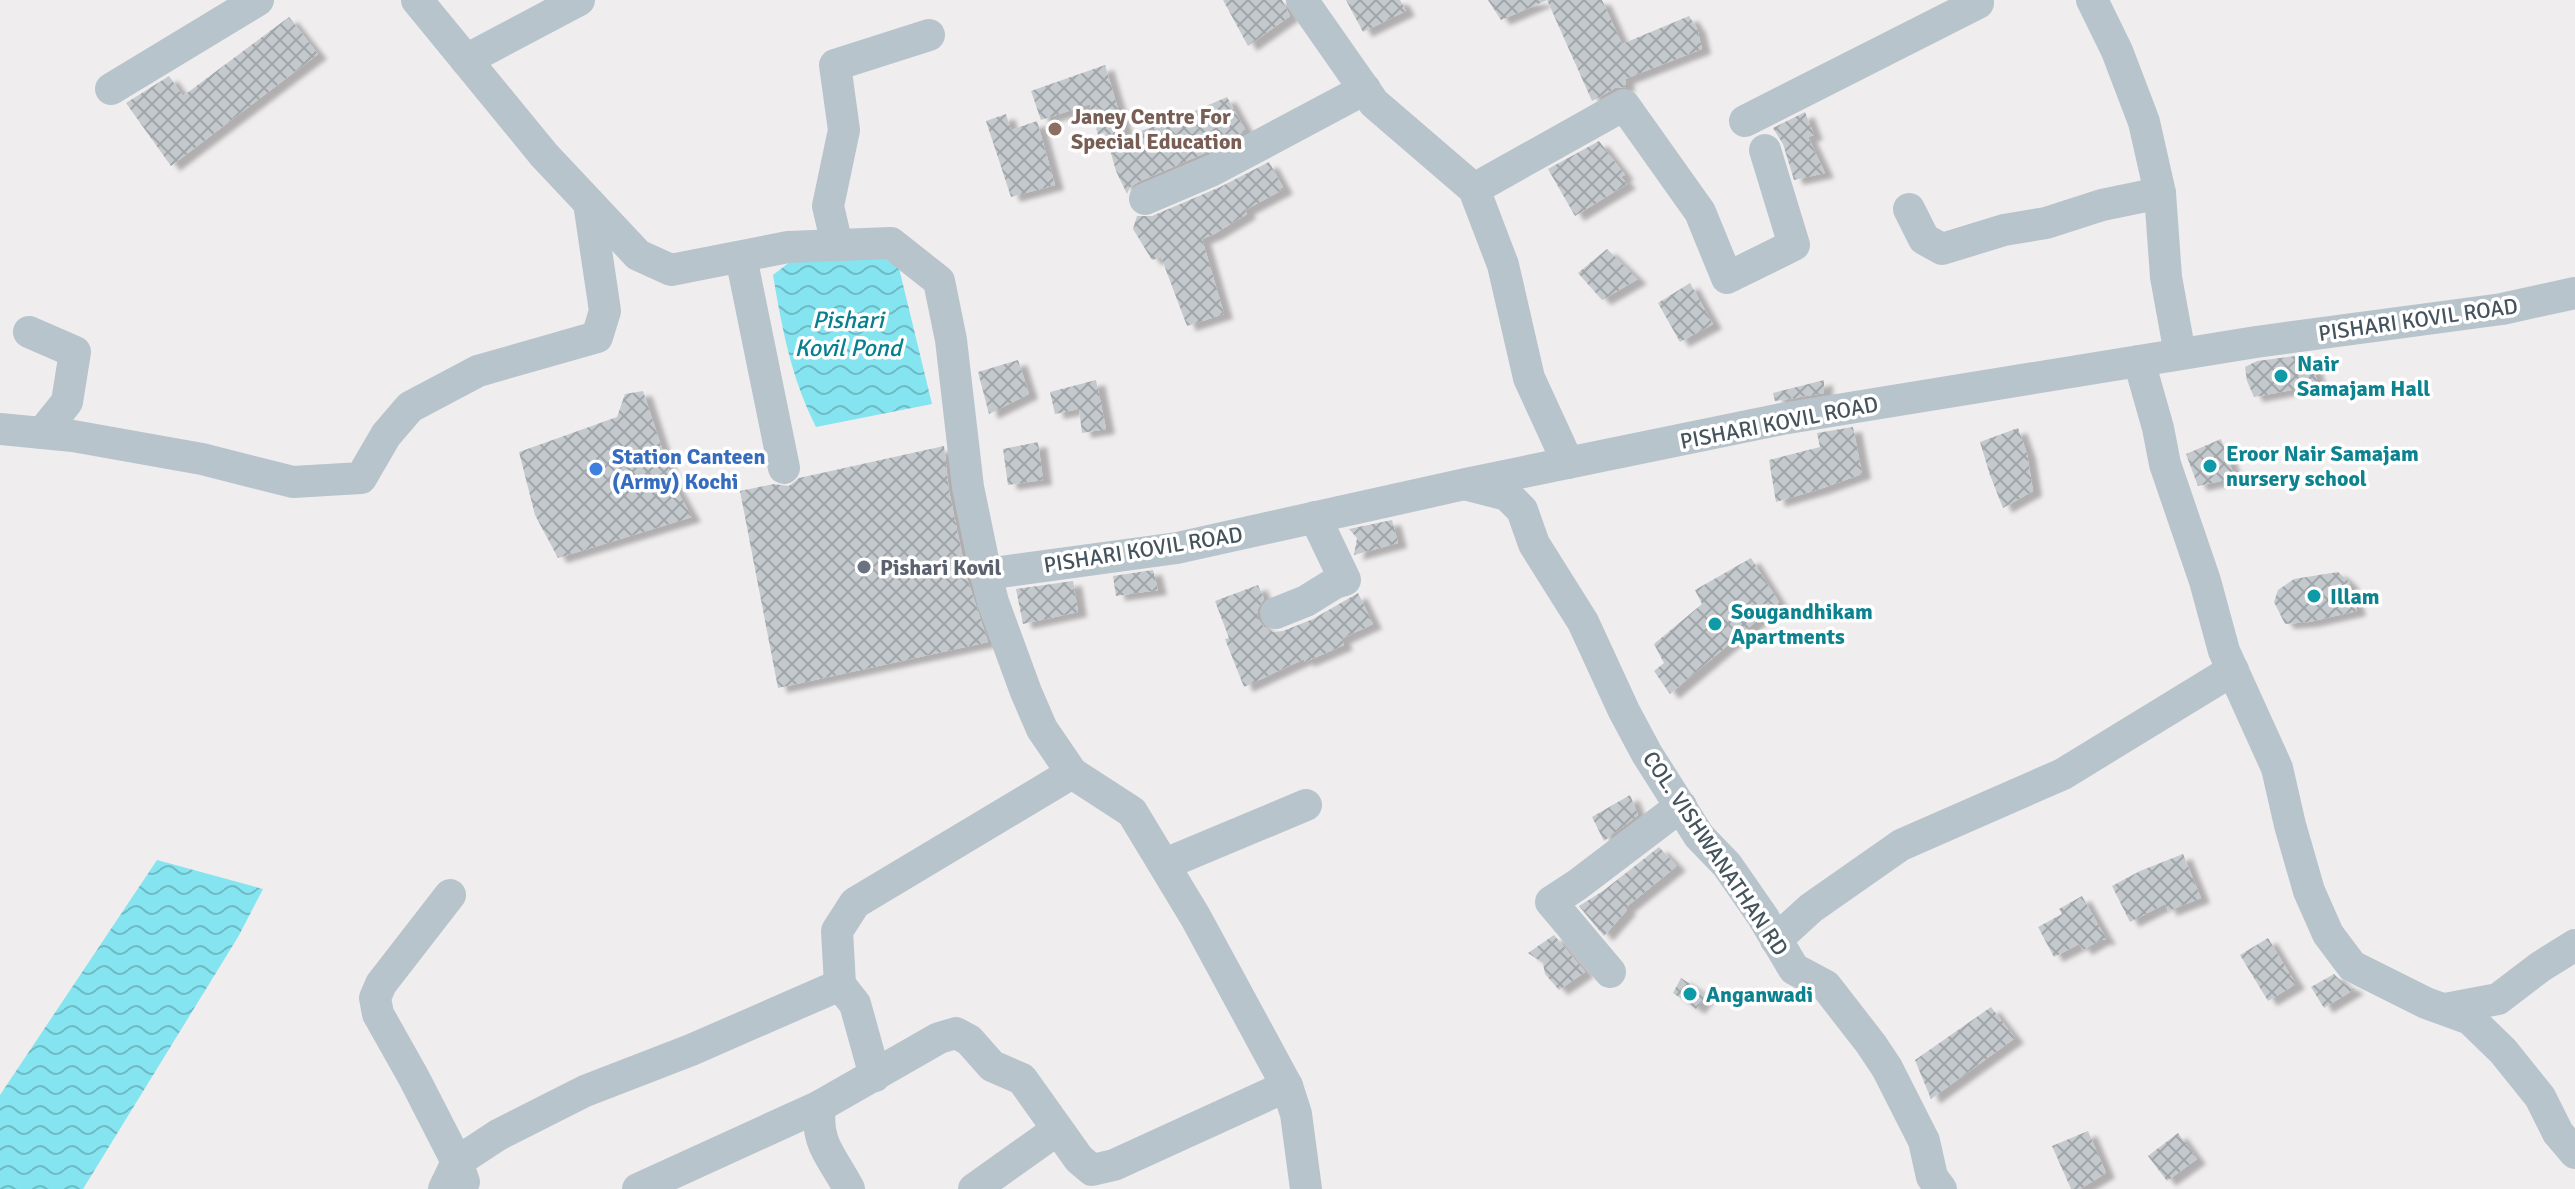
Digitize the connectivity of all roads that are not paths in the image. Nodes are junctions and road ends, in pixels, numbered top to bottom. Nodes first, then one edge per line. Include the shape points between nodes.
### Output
1 (258, 0) edge
2 (417, 0) edge
3 (579, 0) edge
4 (1302, 0) edge
5 (2092, 0) edge
6 (1982, 1) edge
7 (929, 35) dead end
8 (466, 60) junction
9 (111, 89) dead end
10 (1365, 89) junction
11 (1745, 121) dead end
12 (1765, 150) dead end
13 (1474, 189) junction
14 (2160, 193) junction
15 (1145, 199) dead end
16 (589, 203) junction
17 (1909, 209) dead end
18 (837, 245) junction
19 (741, 257) junction
20 (2575, 293) edge
21 (29, 332) dead end
22 (2180, 354) junction
23 (2139, 361) junction
24 (0, 429) edge
25 (42, 433) junction
26 (1568, 463) junction
27 (784, 468) dead end
28 (1465, 484) junction
29 (1315, 517) junction
30 (986, 574) junction
31 (1276, 613) dead end
32 (2233, 670) junction
33 (1072, 773) junction
34 (1306, 805) dead end
35 (1681, 806) junction
36 (1165, 864) junction
37 (450, 895) dead end
38 (1776, 940) junction
39 (2575, 945) edge
40 (1610, 972) dead end
41 (840, 985) junction
42 (2445, 1009) junction
43 (875, 1076) junction
44 (1287, 1086) junction
45 (820, 1106) junction
46 (1057, 1130) junction
47 (2575, 1153) edge
48 (456, 1180) edge
49 (638, 1189) edge
50 (849, 1189) edge
51 (974, 1189) edge
52 (1306, 1189) edge
53 (1941, 1189) edge

1 - 9 street
2 - 8 street
3 - 8 street
4 - 10 street
5 - 14 street via 2144,122
6 - 11 street
7 - 18 street via 835,65 844,130 828,206
8 - 16 street
10 - 13 street via 1374,103
10 - 15 street via 1213,170
12 - 13 street via 1794,245 1727,278 1700,212 1624,105
13 - 26 street via 1503,265 1529,378
14 - 17 street via 1942,249 1924,239
14 - 22 street via 2166,277
16 - 19 street via 638,255 671,270
16 - 25 street via 605,311 597,337 478,371 410,407 361,478 293,482 202,459
18 - 19 street via 788,247
18 - 30 street via 891,243 939,281
19 - 27 street
20 - 22 street, PISHARI KOVIL ROAD via 2502,309
21 - 25 street via 75,352 67,402
22 - 23 street, PISHARI KOVIL ROAD
23 - 26 street, PISHARI KOVIL ROAD via 1782,419
23 - 32 street via 2165,464
24 - 25 street
26 - 28 street, PISHARI KOVIL ROAD
28 - 29 street, PISHARI KOVIL ROAD
28 - 35 street, COL. VISHWANATHAN RD via 1507,495 1522,510 1534,544 1583,622 1641,743
29 - 30 street, PISHARI KOVIL ROAD via 1177,548
29 - 31 street via 1345,580
30 - 33 street via 1026,692 1042,729
32 - 38 street via 2063,774 1901,845 1811,908
32 - 42 street via 2277,768 2309,891 2328,934 2352,966
33 - 36 street via 1132,812
33 - 41 street via 855,903 837,931
34 - 36 street
35 - 38 street, COL. VISHWANATHAN RD
35 - 40 street via 1551,902
36 - 44 street
37 - 48 street via 375,998
38 - 53 street, COL. VISHWANATHAN RD via 1794,969 1826,986 1871,1044 1924,1141 1932,1177
39 - 42 street via 2498,999
41 - 43 street via 855,1004
41 - 48 street via 585,1091 498,1135
42 - 47 street via 2470,1019 2503,1051
43 - 45 street
43 - 46 street via 956,1033 992,1066 1022,1079
44 - 46 street via 1114,1165 1092,1170
44 - 52 street
45 - 49 street
45 - 50 street via 820,1139
46 - 51 street

